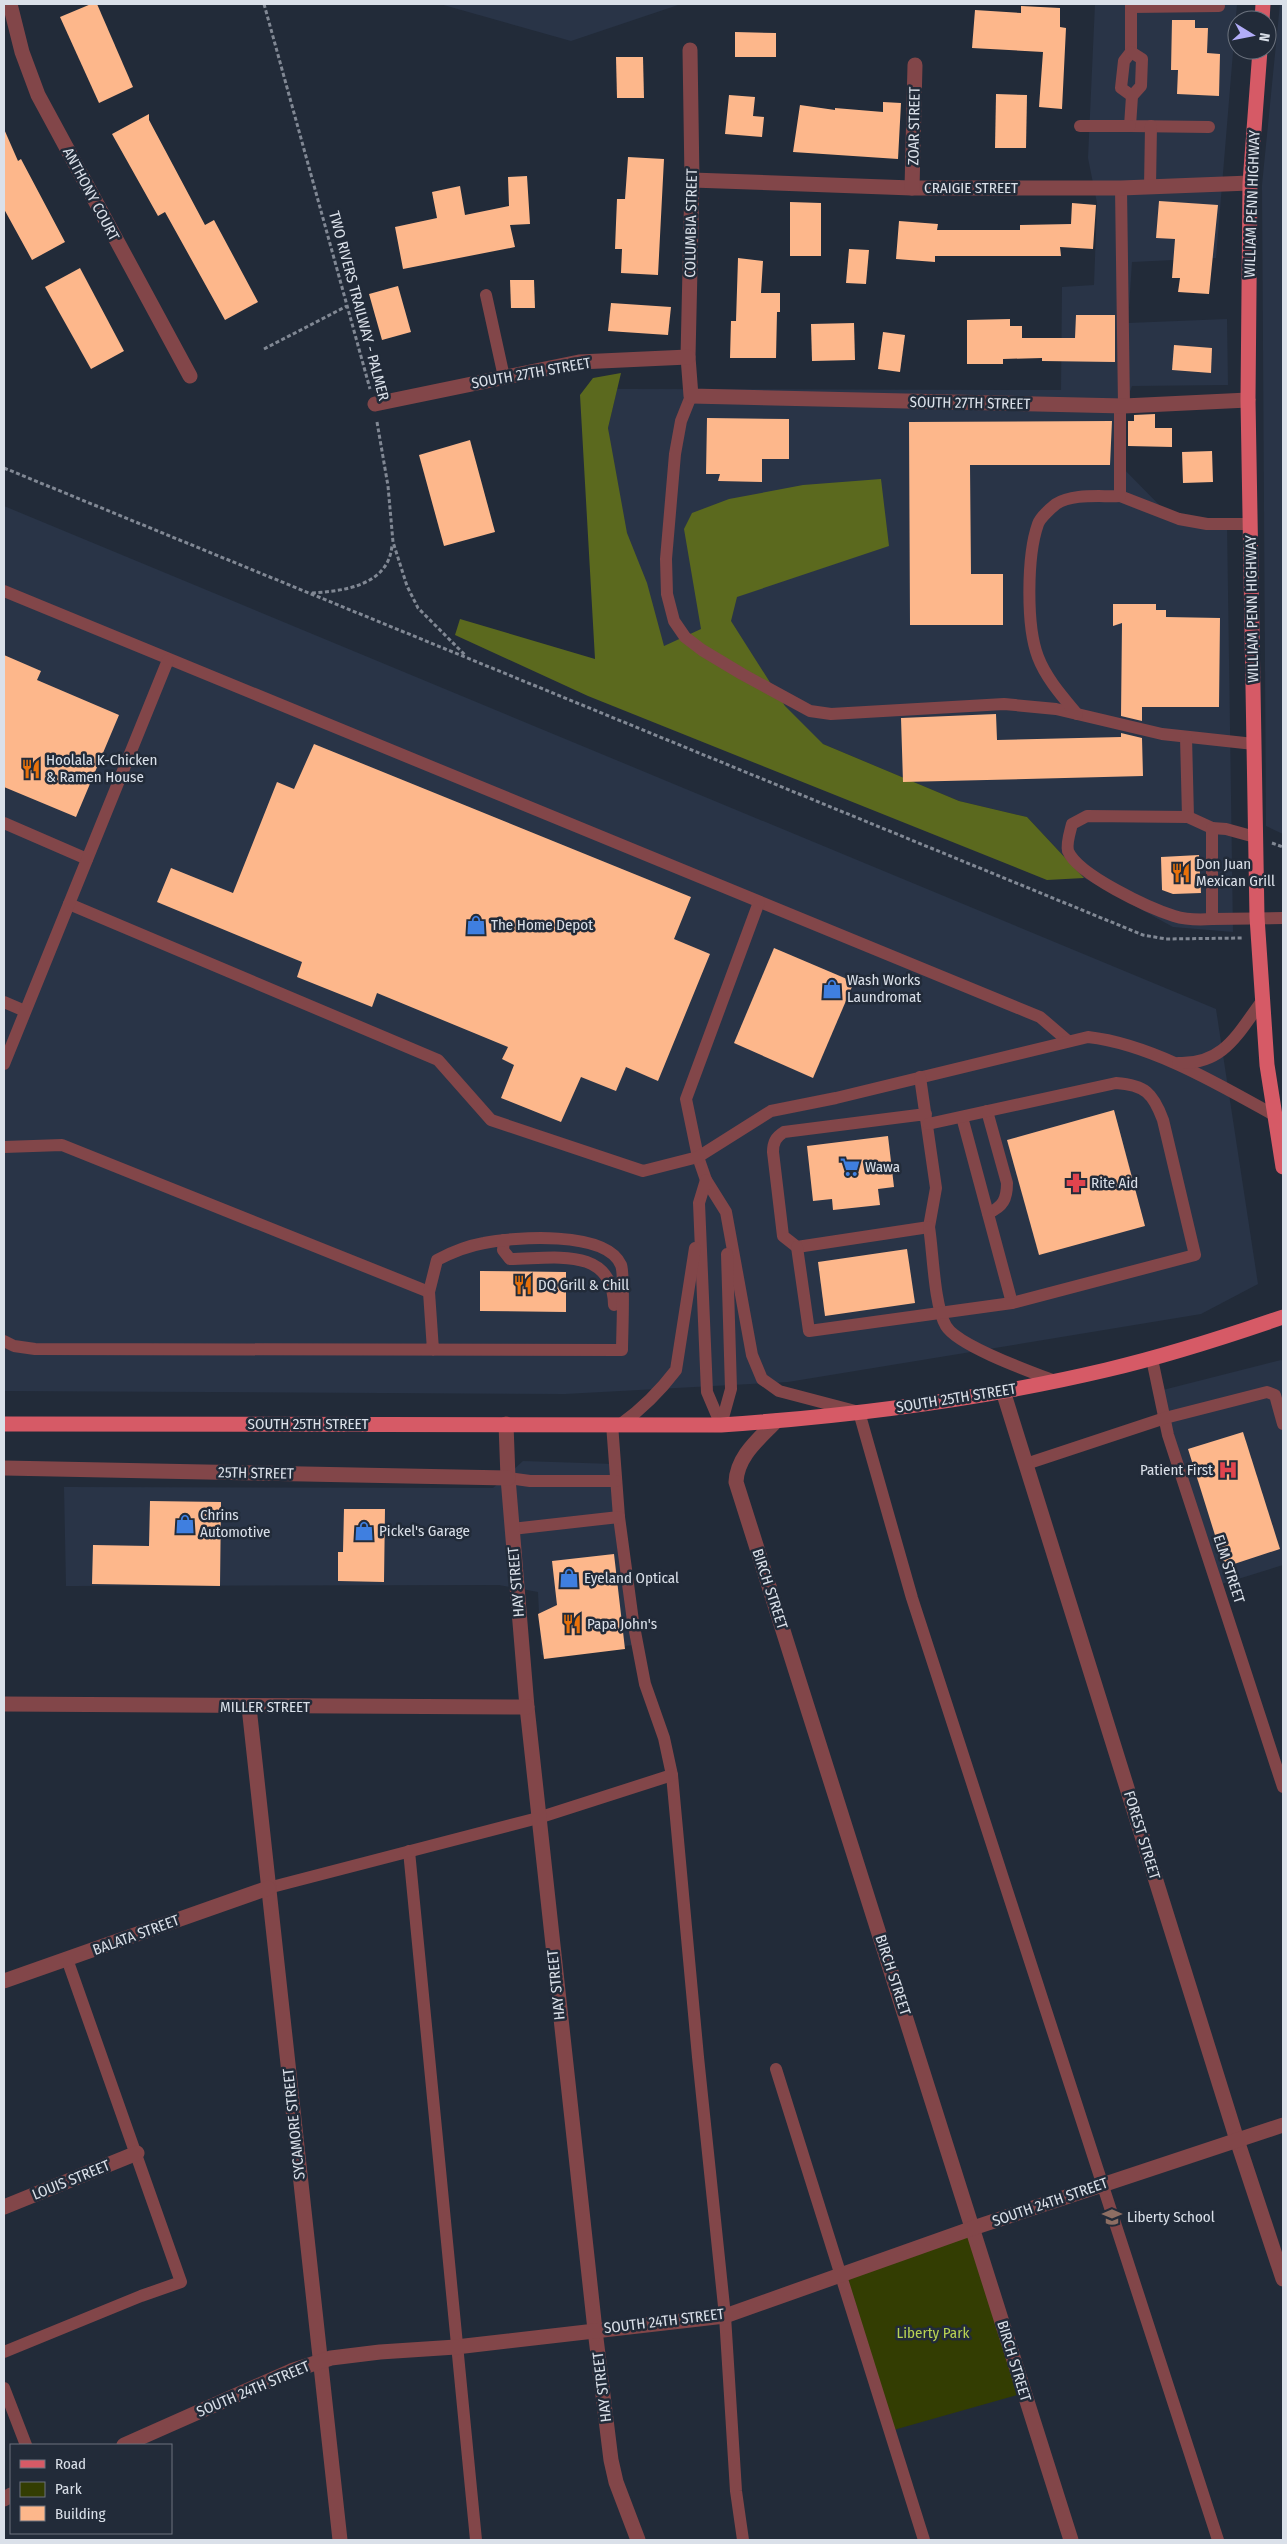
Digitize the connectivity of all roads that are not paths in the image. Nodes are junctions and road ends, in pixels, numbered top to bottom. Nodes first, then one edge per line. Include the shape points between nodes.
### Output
1 (10, 4) edge
2 (1131, 5) edge
3 (1219, 6) dead end
4 (690, 50) dead end
5 (1131, 52) junction
6 (1259, 60) edge
7 (915, 65) dead end
8 (1132, 96) junction
9 (1080, 126) dead end
10 (1130, 126) junction
11 (1150, 126) junction
12 (1209, 127) dead end
13 (692, 180) junction
14 (1250, 183) junction
15 (1150, 187) junction
16 (912, 188) junction
17 (1121, 188) junction
18 (486, 295) dead end
19 (688, 357) junction
20 (190, 376) dead end
21 (504, 377) junction
22 (691, 396) junction
23 (1248, 400) junction
24 (374, 404) road end
25 (1122, 406) junction
26 (1120, 496) junction
27 (1250, 524) junction
28 (4, 591) edge
29 (168, 660) junction
30 (1077, 714) junction
31 (1186, 737) junction
32 (1254, 744) junction
33 (1188, 818) junction
34 (4, 823) edge
35 (1212, 828) junction
36 (1255, 836) junction
37 (87, 859) junction
38 (759, 902) junction
39 (69, 904) junction
40 (1257, 918) junction
41 (1283, 918) edge
42 (1212, 920) junction
43 (1262, 1001) junction
44 (4, 1002) edge
45 (25, 1011) junction
46 (1068, 1041) junction
47 (1173, 1063) junction
48 (4, 1064) edge
49 (920, 1077) junction
50 (987, 1111) junction
51 (1274, 1114) junction
52 (962, 1117) junction
53 (927, 1119) junction
54 (4, 1146) edge
55 (698, 1157) junction
56 (1283, 1166) edge
57 (706, 1180) junction
58 (726, 1212) junction
59 (699, 1213) junction
60 (988, 1213) junction
61 (930, 1227) junction
62 (504, 1240) junction
63 (797, 1247) junction
64 (430, 1292) junction
65 (1012, 1302) junction
66 (940, 1311) junction
67 (1283, 1317) edge
68 (4, 1341) edge
69 (433, 1350) junction
70 (618, 1350) junction
71 (1152, 1359) junction
72 (1055, 1381) junction
73 (1003, 1391) junction
74 (859, 1412) junction
75 (1164, 1418) junction
76 (776, 1421) junction
77 (4, 1424) edge
78 (506, 1424) junction
79 (616, 1424) junction
80 (1283, 1424) edge
81 (720, 1425) junction
82 (1026, 1464) junction
83 (4, 1468) edge
84 (508, 1478) junction
85 (616, 1481) junction
86 (619, 1517) junction
87 (512, 1529) junction
88 (4, 1704) edge
89 (249, 1707) junction
90 (526, 1707) junction
91 (672, 1775) junction
92 (1283, 1787) edge
93 (538, 1818) junction
94 (409, 1851) junction
95 (268, 1888) junction
96 (67, 1959) junction
97 (4, 1981) edge
98 (776, 2069) dead end
99 (1283, 2125) edge
100 (1238, 2140) junction
101 (137, 2153) junction
102 (1103, 2184) junction
103 (4, 2207) edge
104 (973, 2228) junction
105 (841, 2274) junction
106 (1283, 2279) edge
107 (725, 2316) junction
108 (595, 2330) junction
109 (456, 2348) junction
110 (4, 2352) edge
111 (321, 2361) junction
112 (4, 2388) edge
113 (26, 2444) edge
114 (126, 2444) edge
115 (340, 2540) edge
116 (476, 2540) edge
117 (638, 2540) edge
118 (742, 2540) edge
119 (924, 2540) edge
120 (1071, 2540) edge
121 (1218, 2540) edge

1 - 20 street, ANTHONY COURT via 22,52 38,95
2 - 3 lane
2 - 5 lane
4 - 13 street, COLUMBIA STREET
5 - 8 lane via 1124,61 1121,88
5 - 8 lane via 1142,59 1141,86
6 - 14 main road, WILLIAM PENN HIGHWAY
7 - 16 street, ZOAR STREET
8 - 10 lane
9 - 10 lane
10 - 11 lane
11 - 12 lane
11 - 15 lane
13 - 16 street, CRAIGIE STREET
13 - 19 street, COLUMBIA STREET
14 - 15 street, CRAIGIE STREET
14 - 23 main road, WILLIAM PENN HIGHWAY
15 - 17 street, CRAIGIE STREET
16 - 17 street, CRAIGIE STREET
17 - 25 lane
18 - 21 lane
19 - 21 street, SOUTH 27TH STREET via 579,362
19 - 22 street, COLUMBIA STREET
21 - 24 street, SOUTH 27TH STREET
22 - 25 street, SOUTH 27TH STREET
22 - 30 lane via 681,421 674,454 666,559 667,594 674,621 686,637 742,674 810,711 831,714 1004,704
23 - 25 street, SOUTH 27TH STREET
23 - 27 main road, WILLIAM PENN HIGHWAY
25 - 26 lane
26 - 27 lane via 1179,519 1207,524
26 - 30 lane via 1078,498 1056,504 1039,522 1031,561 1029,612 1038,656 1056,690
27 - 32 main road, WILLIAM PENN HIGHWAY
28 - 29 lane
29 - 37 lane
29 - 38 lane
30 - 31 lane
31 - 32 lane
31 - 33 lane
32 - 36 main road, WILLIAM PENN HIGHWAY
33 - 35 lane
33 - 42 lane via 1087,816 1072,824 1067,849 1077,865 1100,881 1174,916
34 - 37 lane
35 - 36 lane
35 - 42 lane
36 - 40 main road, WILLIAM PENN HIGHWAY
37 - 39 lane
38 - 46 lane via 1040,1017
38 - 55 lane via 686,1099
39 - 45 lane
39 - 55 lane via 438,1060 491,1120 643,1171
40 - 41 lane
40 - 42 lane
40 - 43 main road, WILLIAM PENN HIGHWAY
43 - 47 lane via 1232,1041 1215,1057 1199,1062
43 - 51 main road, WILLIAM PENN HIGHWAY
44 - 45 lane
45 - 48 lane
46 - 47 lane via 1088,1037 1107,1039
46 - 49 lane
47 - 51 lane
49 - 53 lane
49 - 55 lane via 771,1111
50 - 52 lane
50 - 60 lane via 1007,1183 1004,1203
50 - 65 lane via 1116,1083 1132,1084 1146,1090 1157,1104 1163,1120 1195,1255
51 - 56 main road, WILLIAM PENN HIGHWAY
52 - 53 lane
52 - 60 lane
53 - 61 lane via 936,1188
53 - 63 lane via 784,1132 773,1143 772,1152 783,1236
54 - 64 lane via 62,1146
55 - 57 lane
57 - 58 lane
57 - 59 lane
58 - 74 lane via 752,1355 762,1379 780,1391
58 - 81 lane via 731,1389
59 - 79 lane via 676,1370 640,1411
59 - 81 lane via 707,1392
60 - 65 lane
61 - 63 lane
61 - 66 lane
62 - 64 lane via 463,1248 437,1260
62 - 70 lane via 503,1250 510,1259 573,1259 597,1265 614,1292
62 - 70 lane via 554,1239 597,1246 611,1254 621,1266
63 - 66 lane via 809,1331
64 - 69 lane
65 - 66 lane
66 - 72 lane via 945,1325 955,1336 1000,1359
67 - 71 main road, SOUTH 25TH STREET
68 - 69 lane via 35,1349
69 - 70 lane
71 - 72 main road, SOUTH 25TH STREET
71 - 75 lane, ELM STREET
72 - 73 main road, SOUTH 25TH STREET
73 - 74 main road, SOUTH 25TH STREET
73 - 82 street, FOREST STREET
74 - 76 main road, SOUTH 25TH STREET
74 - 102 lane via 915,1607
75 - 80 lane via 1267,1392 1274,1395
75 - 82 lane
75 - 92 lane, ELM STREET
76 - 81 main road, SOUTH 25TH STREET
76 - 104 street, BIRCH STREET via 741,1459 736,1482
77 - 78 main road, SOUTH 25TH STREET
78 - 79 main road, SOUTH 25TH STREET
78 - 84 street, HAY STREET
79 - 81 main road, SOUTH 25TH STREET
79 - 85 lane
82 - 100 street, FOREST STREET
83 - 84 street, 25TH STREET
84 - 85 lane
84 - 87 street, HAY STREET
85 - 86 lane
86 - 87 lane
86 - 91 lane via 645,1684 664,1738
87 - 90 street, HAY STREET
88 - 89 street, MILLER STREET
89 - 90 street, MILLER STREET
89 - 95 street, SYCAMORE STREET
90 - 93 street, HAY STREET
91 - 93 lane
91 - 107 lane
93 - 94 lane
93 - 108 street, HAY STREET
94 - 95 lane
94 - 109 lane
95 - 96 street, BALATA STREET
95 - 111 street, SYCAMORE STREET
96 - 97 street, BALATA STREET
96 - 101 lane
98 - 105 lane
99 - 100 street, SOUTH 24TH STREET
100 - 102 street, SOUTH 24TH STREET
100 - 106 street, FOREST STREET
101 - 103 street, LOUIS STREET
101 - 110 lane via 181,2282
102 - 104 street, SOUTH 24TH STREET
102 - 121 lane
104 - 105 street, SOUTH 24TH STREET
104 - 120 street, BIRCH STREET
105 - 107 street, SOUTH 24TH STREET
105 - 119 lane
107 - 108 street, SOUTH 24TH STREET
107 - 118 lane
108 - 109 street, SOUTH 24TH STREET
108 - 117 street, HAY STREET via 611,2460
109 - 111 street, SOUTH 24TH STREET via 380,2352
109 - 116 lane
111 - 114 street, SOUTH 24TH STREET via 291,2371
111 - 115 street, SYCAMORE STREET
112 - 113 lane

